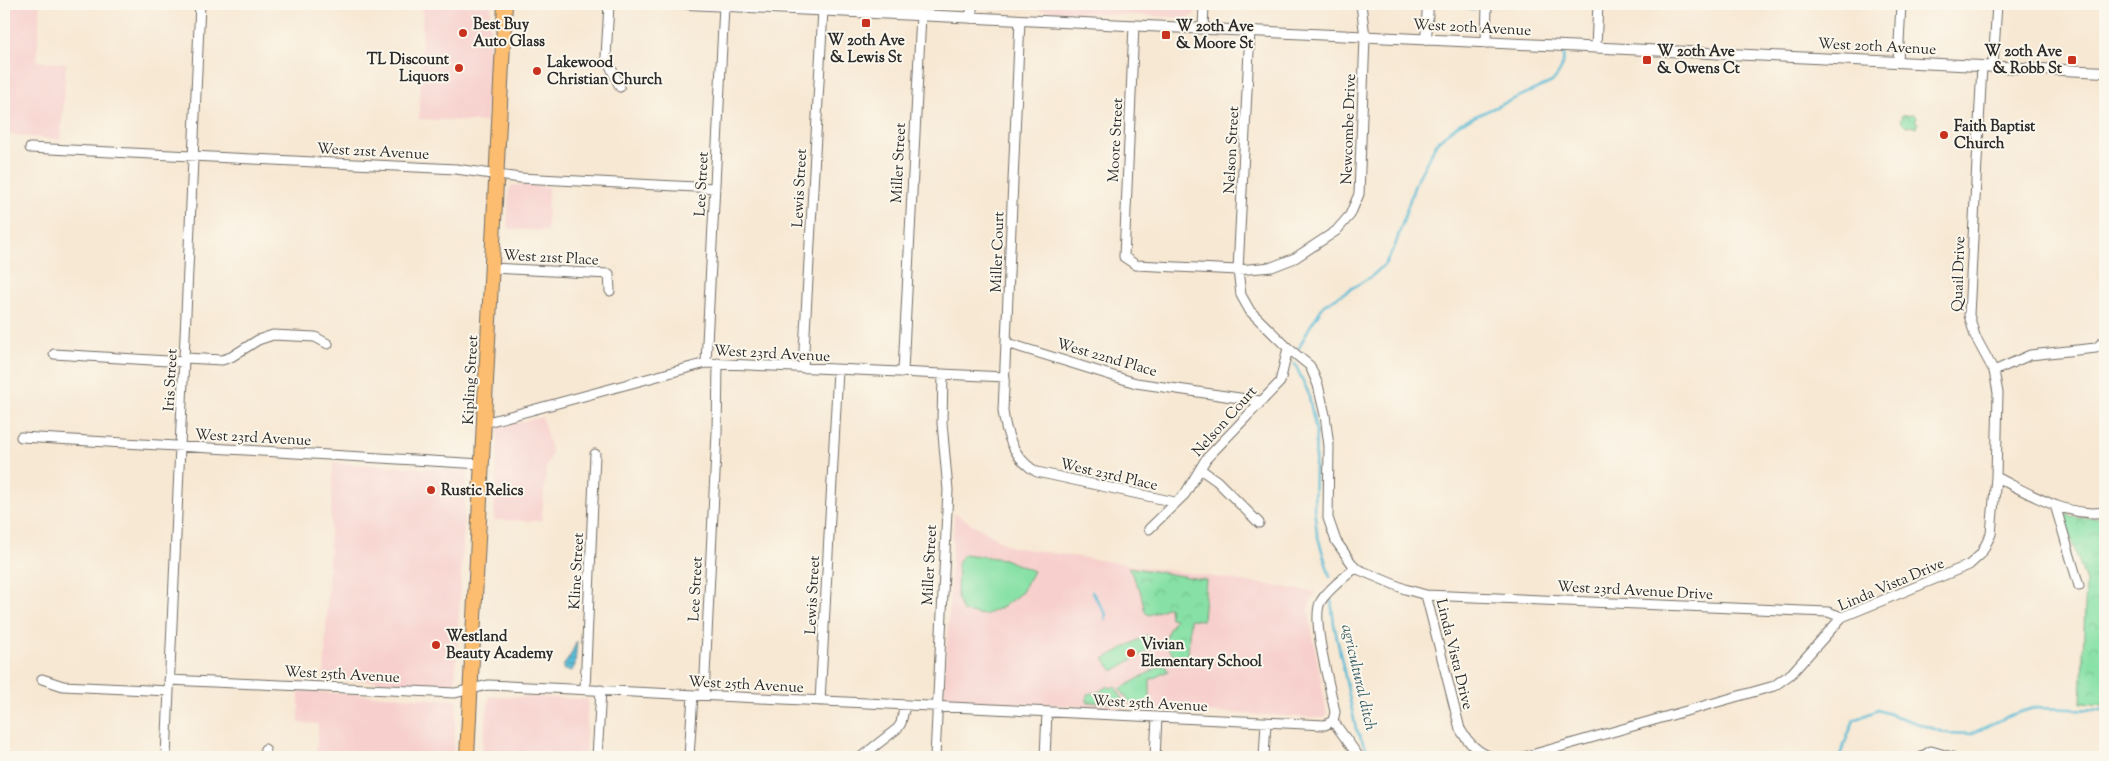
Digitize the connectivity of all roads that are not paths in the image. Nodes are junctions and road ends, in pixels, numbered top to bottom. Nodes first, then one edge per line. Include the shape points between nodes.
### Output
1 (200, 4) edge
2 (505, 4) edge
3 (609, 4) edge
4 (688, 4) edge
5 (972, 4) edge
6 (1204, 4) edge
7 (1361, 4) edge
8 (1428, 4) edge
9 (1487, 4) edge
10 (1598, 4) edge
11 (1901, 4) edge
12 (1997, 4) edge
13 (724, 6) junction
14 (823, 10) junction
15 (921, 15) junction
16 (972, 18) junction
17 (1020, 20) junction
18 (1134, 25) junction
19 (1203, 29) junction
20 (1250, 31) junction
21 (1365, 37) junction
22 (1426, 40) junction
23 (1486, 43) junction
24 (1596, 48) junction
25 (1898, 62) junction
26 (1982, 66) junction
27 (1993, 66) junction
28 (2105, 72) edge
29 (620, 87) dead end
30 (30, 148) dead end
31 (194, 156) junction
32 (497, 175) junction
33 (714, 188) junction
34 (1124, 257) joint
35 (492, 268) junction
36 (1238, 270) junction
37 (610, 291) dead end
38 (2105, 340) edge
39 (1007, 343) junction
40 (328, 344) dead end
41 (1288, 348) junction
42 (54, 354) dead end
43 (184, 360) junction
44 (706, 363) junction
45 (718, 363) junction
46 (803, 368) junction
47 (838, 370) junction
48 (903, 371) junction
49 (1994, 371) junction
50 (943, 374) junction
51 (1006, 377) junction
52 (1260, 401) junction
53 (484, 423) junction
54 (21, 437) dead end
55 (180, 447) junction
56 (595, 454) dead end
57 (482, 464) junction
58 (1200, 469) junction
59 (1037, 472) joint
60 (1996, 477) junction
61 (1175, 502) junction
62 (2055, 505) junction
63 (2105, 512) edge
64 (1259, 523) dead end
65 (1149, 529) dead end
66 (1355, 568) junction
67 (2079, 586) dead end
68 (1426, 595) junction
69 (1842, 617) junction
70 (42, 679) dead end
71 (169, 680) junction
72 (472, 688) junction
73 (585, 689) junction
74 (600, 690) junction
75 (169, 691) junction
76 (693, 695) junction
77 (704, 695) junction
78 (820, 701) junction
79 (905, 705) junction
80 (937, 707) junction
81 (1047, 712) junction
82 (1157, 717) junction
83 (1266, 722) junction
84 (1333, 722) junction
85 (166, 757) edge
86 (467, 757) edge
87 (597, 757) edge
88 (689, 757) edge
89 (861, 757) edge
90 (935, 757) edge
91 (1045, 757) edge
92 (1154, 757) edge
93 (1264, 757) edge
94 (1359, 757) edge
95 (1492, 757) edge
96 (1524, 757) edge
97 (1921, 757) edge
98 (1952, 757) edge

1 - 31 street, Iris Street
2 - 32 main road, Kipling Street
3 - 29 street via 606,57
4 - 13 street, West 20th Avenue
5 - 16 street
6 - 19 street
7 - 21 street, Newcombe Drive
8 - 22 street
9 - 23 street
10 - 24 street
11 - 25 street
12 - 27 street
13 - 14 street, West 20th Avenue
13 - 33 street, Lee Street
14 - 15 street, West 20th Avenue
14 - 46 street, Lewis Street
15 - 16 street, West 20th Avenue
15 - 48 street, Miller Street
16 - 17 street, West 20th Avenue
17 - 18 street, West 20th Avenue
17 - 39 street, Miller Court
18 - 19 street, West 20th Avenue
18 - 34 street, Moore Street
19 - 20 street, West 20th Avenue
20 - 21 street, West 20th Avenue
20 - 36 street, Nelson Street
21 - 22 street, West 20th Avenue
21 - 36 street, Newcombe Drive via 1359,194 1350,215 1336,231 1295,258 1272,267
22 - 23 street, West 20th Avenue
23 - 24 street, West 20th Avenue
24 - 25 street, West 20th Avenue
25 - 26 street, West 20th Avenue
26 - 27 street, West 20th Avenue
26 - 49 street, Quail Drive via 1970,315 1974,336
27 - 28 street, West 20th Avenue
30 - 31 street, West 21st Avenue
31 - 32 street, West 21st Avenue via 456,169
31 - 43 street, Iris Street
32 - 33 street, West 21st Avenue
32 - 35 main road, Kipling Street
33 - 44 street, Lee Street
34 - 36 street, Newcombe Drive via 1136,265
35 - 37 street, West 21st Place via 609,274
35 - 53 main road, Kipling Street
36 - 41 street via 1241,295 1250,311
38 - 49 street via 2096,348 2030,355
39 - 51 street, Miller Court
39 - 52 street, West 22nd Place via 1136,383
40 - 43 street via 315,337 273,335 222,360
41 - 52 street, Nelson Court via 1280,382
41 - 66 street via 1310,366 1318,385 1326,415 1329,446 1328,518 1336,541
42 - 43 street
43 - 55 street, Iris Street
44 - 45 street, West 23rd Avenue
44 - 53 street, West 23rd Avenue
45 - 46 street, West 23rd Avenue
45 - 77 street, Lee Street
46 - 47 street, West 23rd Avenue
47 - 48 street, West 23rd Avenue
47 - 78 street, Lewis Street
48 - 50 street, West 23rd Avenue
49 - 60 street, Quail Drive via 1998,394
50 - 51 street, West 23rd Avenue
50 - 80 street, Miller Street via 942,423 948,490
51 - 59 street, Miller Court via 1003,411 1008,435 1019,458
52 - 58 street, Nelson Court
53 - 57 main road, Kipling Street
54 - 55 street, West 23rd Avenue
55 - 57 street, West 23rd Avenue
55 - 71 street, Iris Street
56 - 73 street, Kline Street
57 - 72 main road, Kipling Street
58 - 61 street, Nelson Court via 1185,494
58 - 64 street via 1217,481
59 - 61 street, West 23rd Place
60 - 62 street
60 - 69 street, Linda Vista Drive via 1991,534 1981,554 1969,565
61 - 65 street, Nelson Court
62 - 63 street via 2078,513
62 - 67 street
66 - 68 street, Linda Vista Drive via 1405,590
66 - 84 street via 1327,594 1317,609 1317,625 1335,712
68 - 69 street, West 23rd Avenue Drive via 1828,612
68 - 95 street, Linda Vista Drive via 1460,729 1466,739
69 - 96 street, Linda Vista Drive via 1792,673 1774,686
70 - 75 street via 63,686
71 - 72 street, West 25th Avenue via 455,693
71 - 75 street, Iris Street
72 - 73 street, West 25th Avenue via 488,685
72 - 86 main road, Kipling Street
73 - 74 street, West 25th Avenue
74 - 76 street, West 25th Avenue
74 - 87 street
75 - 85 street, Iris Street
76 - 77 street, West 25th Avenue
76 - 88 street
77 - 78 street, West 25th Avenue
78 - 79 street, West 25th Avenue
79 - 80 street, West 25th Avenue
79 - 89 street via 898,728
80 - 81 street, West 25th Avenue
80 - 90 street, Miller Street
81 - 82 street, West 25th Avenue
81 - 91 street
82 - 83 street, West 25th Avenue
82 - 92 street
83 - 84 street, West 25th Avenue via 1322,725
83 - 93 street
84 - 94 street
97 - 98 street via 1932,751

